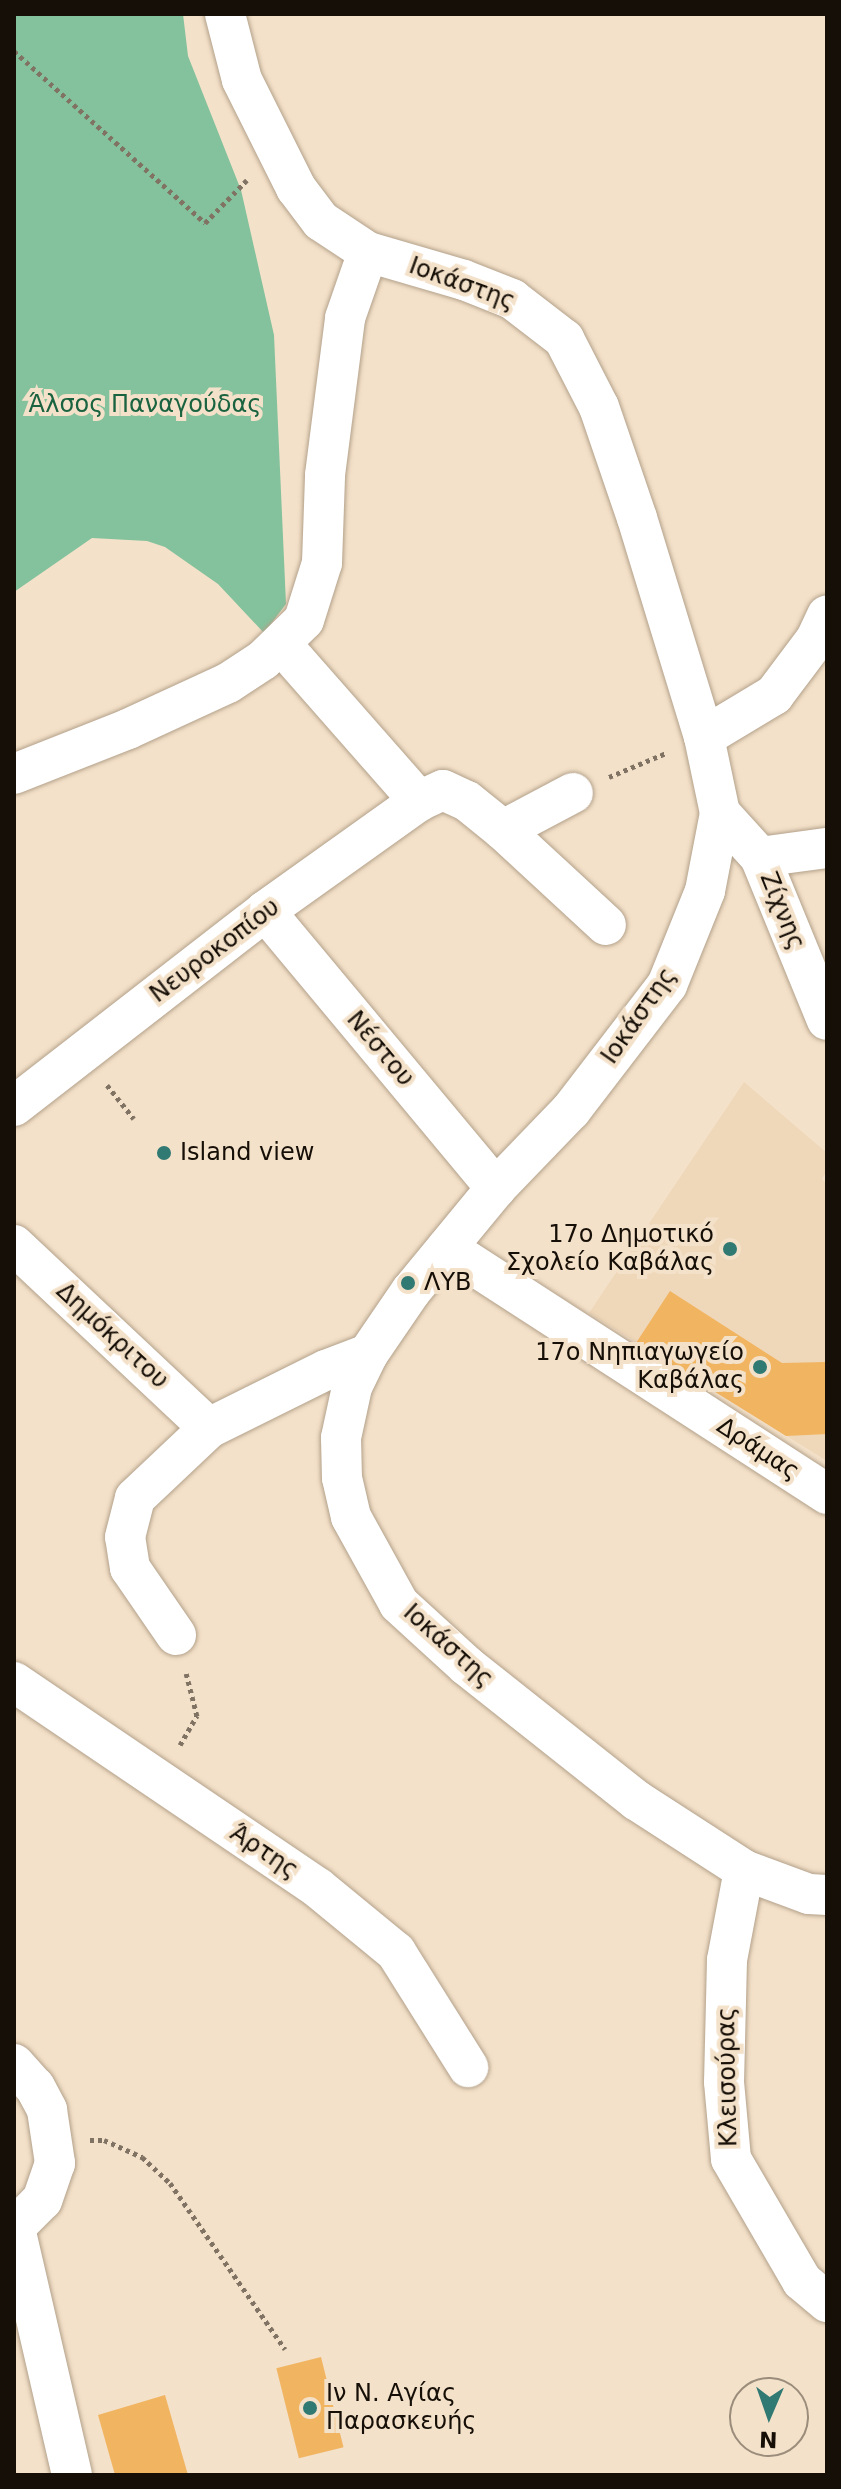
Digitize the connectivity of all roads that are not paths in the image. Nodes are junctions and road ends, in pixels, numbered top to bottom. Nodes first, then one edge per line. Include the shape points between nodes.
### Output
1 (225, 14) edge
2 (368, 252) junction
3 (827, 615) edge
4 (282, 645) junction
5 (704, 737) junction
6 (14, 774) edge
7 (573, 793) road end
8 (419, 801) junction
9 (720, 813) junction
10 (503, 830) junction
11 (827, 848) edge
12 (760, 857) junction
13 (265, 911) junction
14 (606, 925) dead end
15 (827, 1020) edge
16 (14, 1106) edge
17 (496, 1188) junction
18 (14, 1245) edge
19 (447, 1248) junction
20 (368, 1354) junction
21 (209, 1428) junction
22 (827, 1494) edge
23 (176, 1635) dead end
24 (14, 1682) edge
25 (744, 1870) junction
26 (827, 1895) edge
27 (14, 2064) edge
28 (468, 2067) dead end
29 (14, 2228) edge
30 (14, 2276) edge
31 (827, 2302) edge
32 (72, 2475) edge

1 - 2 street, Ιοκάστης via 242,80 296,188 321,221
2 - 4 street via 340,349 316,593 304,620
2 - 5 street, Ιοκάστης via 512,299 564,339 599,407
3 - 5 street via 816,639 774,695
4 - 6 street via 228,683
4 - 8 street
5 - 9 street, Ιοκάστης
7 - 10 street
8 - 10 street via 443,790 467,801
8 - 13 street, Νευροκοπίου
9 - 12 street, Ζίχνης
9 - 17 street, Ιοκάστης via 705,891 667,985 571,1110
10 - 14 street
11 - 12 street
12 - 15 street, Ζίχνης
13 - 16 street, Νευροκοπίου
13 - 17 street, Νέστου
17 - 19 street, Ιοκάστης
18 - 21 street, Δημόκριτου
19 - 20 street, Ιοκάστης
19 - 22 street, Δράμας
20 - 21 street
20 - 25 street, Ιοκάστης via 352,1387 341,1438 342,1478 351,1517 399,1604 467,1666 636,1800
21 - 23 street via 135,1498 125,1537 130,1568
24 - 28 street, Άρτης via 318,1888 396,1952
25 - 26 street, Ιοκάστης via 809,1894
25 - 31 street, Κλεισούρας via 727,1960 724,2082 731,2159 802,2281
27 - 29 street via 47,2110 55,2163 42,2200
29 - 30 street
29 - 32 street

